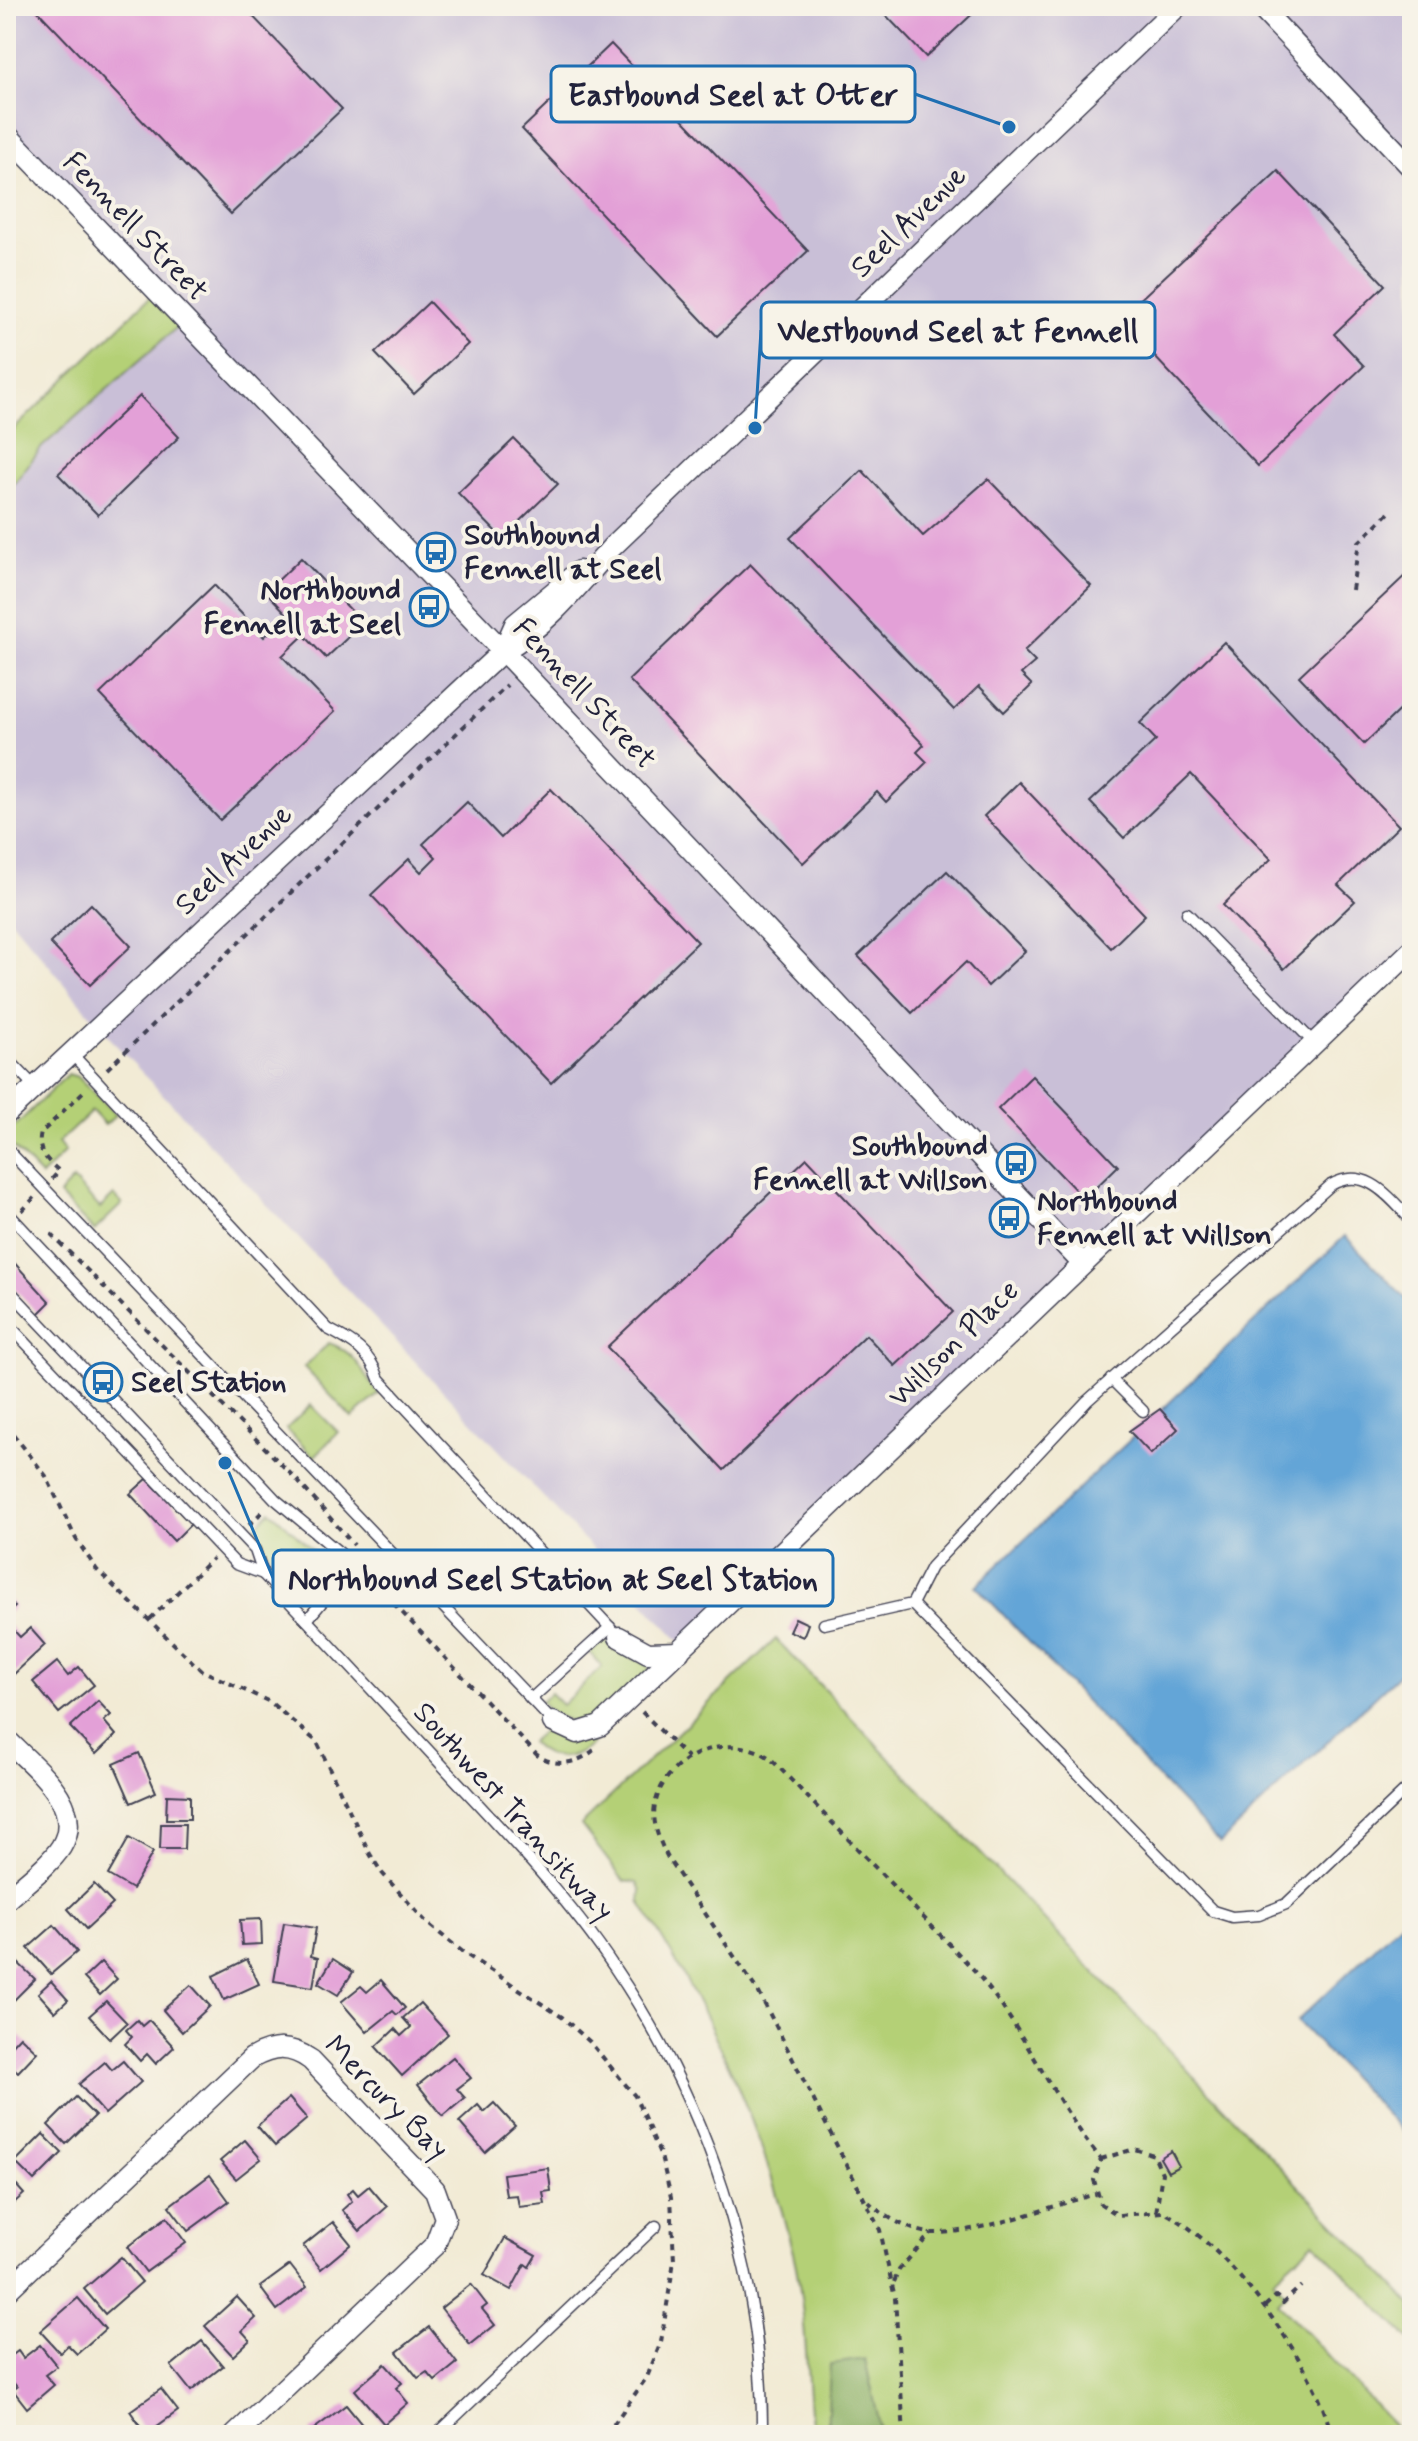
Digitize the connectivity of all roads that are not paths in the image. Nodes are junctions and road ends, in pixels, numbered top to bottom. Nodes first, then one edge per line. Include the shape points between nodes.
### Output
1 (1178, 6) edge
2 (1259, 6) edge
3 (6, 134) edge
4 (1412, 168) edge
5 (503, 651) junction
6 (1187, 913) dead end
7 (1412, 950) edge
8 (1314, 1043) junction
9 (71, 1053) junction
10 (6, 1057) edge
11 (35, 1087) junction
12 (6, 1114) edge
13 (6, 1148) edge
14 (10, 1215) edge
15 (1412, 1221) edge
16 (1083, 1264) junction
17 (6, 1287) edge
18 (6, 1322) edge
19 (1111, 1379) junction
20 (1143, 1411) dead end
21 (263, 1574) junction
22 (912, 1604) junction
23 (307, 1620) junction
24 (824, 1624) dead end
25 (614, 1632) junction
26 (679, 1652) junction
27 (531, 1699) junction
28 (553, 1722) joint
29 (6, 1739) edge
30 (1412, 1784) edge
31 (6, 1900) edge
32 (656, 2226) dead end
33 (6, 2292) edge
34 (235, 2435) edge
35 (436, 2435) edge
36 (762, 2435) edge

1 - 5 street, Seel Avenue via 612,547 526,637
2 - 4 street
3 - 5 street, Fennell Street
5 - 9 street, Seel Avenue
5 - 16 street, Fennell Street
6 - 8 lane
7 - 8 street, Willson Place
8 - 16 street, Willson Place
9 - 11 street, Seel Avenue
9 - 25 lane via 328,1329 355,1343 373,1361 379,1379
10 - 11 lane
11 - 12 street, Seel Avenue
13 - 27 lane
14 - 23 lane via 275,1499 340,1553 346,1567 342,1578
15 - 19 lane via 1381,1188 1365,1179 1343,1178
16 - 26 street, Willson Place
17 - 21 lane, Southwest Transitway via 255,1550
18 - 21 lane, Southwest Transitway via 236,1564
19 - 20 lane
19 - 22 lane via 931,1567
21 - 23 lane, Southwest Transitway
22 - 24 lane
22 - 30 lane via 1213,1911 1232,1917 1259,1915 1286,1904
23 - 36 lane, Southwest Transitway via 541,1872 643,2012 689,2101 731,2218 754,2329
25 - 26 street via 648,1653
25 - 27 lane
26 - 28 street, Willson Place via 593,1730 568,1732
27 - 28 lane
29 - 31 street via 60,1797 68,1825 60,1849
32 - 35 lane
33 - 34 street, Mercury Bay via 252,2058 283,2047 299,2051 435,2190 445,2218 435,2245

